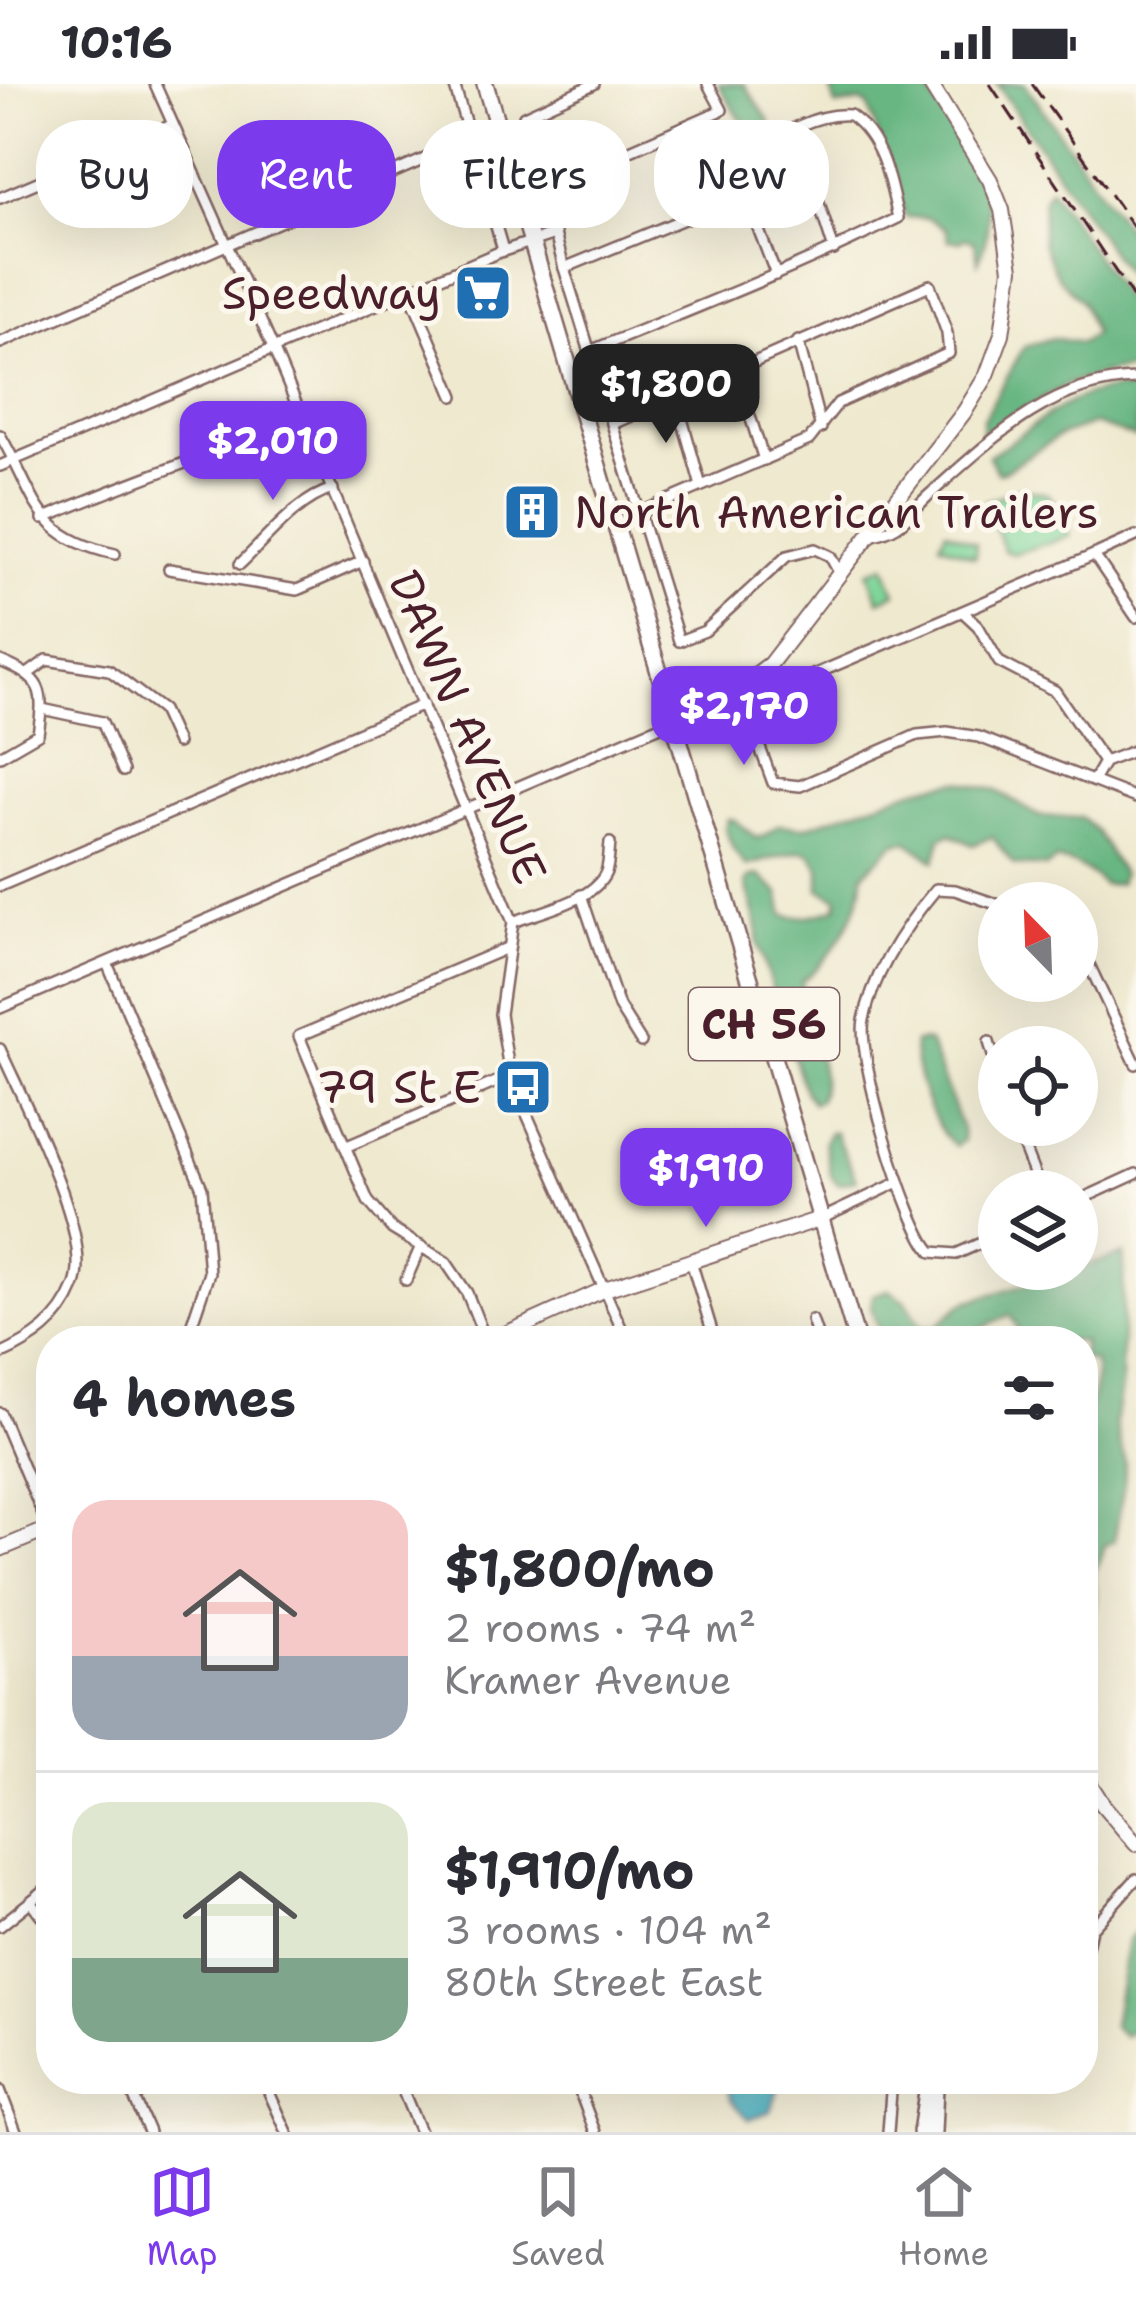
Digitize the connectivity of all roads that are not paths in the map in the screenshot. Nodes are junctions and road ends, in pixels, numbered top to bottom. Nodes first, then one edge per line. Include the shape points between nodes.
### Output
1 (155, 84) edge
2 (454, 84) edge
3 (484, 84) edge
4 (595, 84) edge
5 (708, 84) edge
6 (930, 84) edge
7 (170, 120) edge
8 (465, 120) edge
9 (525, 120) edge
10 (820, 120) edge
11 (630, 150) edge
12 (420, 161) edge
13 (193, 173) edge
14 (36, 183) edge
15 (0, 198) edge
16 (497, 228) edge
17 (554, 228) edge
18 (662, 228) edge
19 (758, 228) edge
20 (827, 228) edge
21 (555, 234) junction
22 (529, 242) junction
23 (225, 246) junction
24 (503, 250) junction
25 (834, 250) junction
26 (564, 268) junction
27 (776, 275) junction
28 (409, 290) junction
29 (798, 341) junction
30 (0, 343) edge
31 (273, 348) junction
32 (590, 352) junction
33 (735, 369) junction
34 (1136, 380) edge
35 (675, 394) junction
36 (454, 396) dead end
37 (300, 412) junction
38 (613, 424) junction
39 (821, 428) junction
40 (0, 435) edge
41 (239, 438) dead end
42 (217, 451) dead end
43 (15, 460) junction
44 (764, 460) junction
45 (0, 466) edge
46 (701, 486) junction
47 (333, 489) junction
48 (639, 513) junction
49 (44, 519) junction
50 (870, 536) junction
51 (1136, 536) edge
52 (115, 554) dead end
53 (1094, 555) junction
54 (363, 562) junction
55 (241, 564) dead end
56 (169, 569) dead end
57 (840, 574) junction
58 (964, 613) junction
59 (1136, 617) edge
60 (0, 661) edge
61 (29, 674) junction
62 (738, 688) junction
63 (745, 704) junction
64 (423, 705) junction
65 (42, 709) junction
66 (672, 721) junction
67 (177, 743) dead end
68 (1136, 750) edge
69 (0, 756) edge
70 (1104, 762) junction
71 (123, 771) dead end
72 (1093, 781) junction
73 (1136, 798) edge
74 (468, 809) junction
75 (610, 843) dead end
76 (0, 886) edge
77 (581, 895) junction
78 (978, 898) edge
79 (513, 922) junction
80 (507, 948) junction
81 (107, 963) junction
82 (1098, 983) edge
83 (0, 1008) edge
84 (641, 1042) dead end
85 (0, 1048) edge
86 (1136, 1064) edge
87 (510, 1076) junction
88 (345, 1147) junction
89 (1136, 1174) edge
90 (899, 1182) junction
91 (1098, 1191) edge
92 (823, 1218) junction
93 (978, 1244) edge
94 (421, 1246) junction
95 (691, 1261) junction
96 (406, 1280) dead end
97 (605, 1289) junction
98 (812, 1321) dead end
99 (47, 1326) edge
100 (191, 1326) edge
101 (481, 1326) edge
102 (522, 1326) edge
103 (621, 1326) edge
104 (710, 1326) edge
105 (814, 1326) edge
106 (852, 1326) edge
107 (36, 1336) edge
108 (0, 1355) edge
109 (0, 1413) edge
110 (36, 1497) edge
111 (36, 1535) edge
112 (0, 1549) edge
113 (1098, 1797) edge
114 (1136, 1844) edge
115 (1136, 1879) edge
116 (36, 1898) edge
117 (31, 1902) junction
118 (36, 1908) edge
119 (1098, 1920) edge
120 (0, 1926) edge
121 (0, 2090) edge
122 (138, 2094) edge
123 (270, 2094) edge
124 (404, 2094) edge
125 (581, 2094) edge
126 (891, 2094) edge
127 (929, 2094) edge
128 (932, 2094) edge
129 (134, 2096) joint
130 (16, 2132) edge
131 (149, 2132) edge
132 (287, 2132) edge
133 (420, 2132) edge
134 (595, 2132) edge
135 (889, 2132) edge
136 (921, 2132) edge
137 (933, 2132) edge

1 - 7 street, DAWN AVENUE
2 - 8 street
3 - 22 main road, CH 56
4 - 9 street
5 - 11 street via 722,110
6 - 50 street via 997,197 1010,249 1009,302 987,375
10 - 25 street via 850,115 861,124 886,163 898,218
12 - 23 street
13 - 23 street, DAWN AVENUE
14 - 15 street
16 - 24 street
17 - 21 street
18 - 26 street
19 - 27 street
20 - 25 street
21 - 22 street
21 - 26 street
22 - 24 street
22 - 66 main road, CH 56
23 - 30 street
23 - 31 street, DAWN AVENUE
24 - 28 street
25 - 27 street
26 - 32 street
27 - 32 street
28 - 31 street
28 - 36 street
29 - 33 street
29 - 39 street
29 - 39 street via 930,285 950,353 838,403
31 - 37 street, DAWN AVENUE
31 - 43 street
32 - 38 street
33 - 35 street
33 - 44 street
34 - 50 street via 1083,386 1049,401 997,435 896,530
35 - 38 street
35 - 46 street
37 - 41 street
37 - 47 street, DAWN AVENUE
38 - 48 street
39 - 44 street
40 - 43 street
42 - 49 street
43 - 45 street
43 - 49 street
44 - 46 street
46 - 48 street
47 - 54 street, DAWN AVENUE
47 - 55 street via 302,506
48 - 57 street via 679,641 705,631 787,556 814,549 830,556
49 - 52 street via 71,542
50 - 57 street
51 - 53 street
53 - 58 street
53 - 59 street
54 - 56 street via 297,590
54 - 64 street, DAWN AVENUE
57 - 62 street via 770,664
58 - 63 street
58 - 70 street via 999,662 1055,691
60 - 61 street
61 - 65 street
61 - 67 street via 47,660 109,670 162,710
62 - 63 street
62 - 66 street
63 - 72 street via 773,783 800,786 916,735 947,732 979,736
64 - 74 street, DAWN AVENUE
64 - 76 street
65 - 69 street via 38,734
65 - 71 street via 102,722
66 - 74 street
66 - 92 main road, CH 56
68 - 70 street
70 - 72 street
72 - 73 street
74 - 79 street, DAWN AVENUE
74 - 81 street
75 - 77 street via 606,872
77 - 79 street
77 - 84 street via 619,1007
78 - 90 street via 936,890 913,917 862,1025
79 - 80 street, DAWN AVENUE
80 - 87 street, DAWN AVENUE via 500,1014
80 - 88 street via 298,1036
81 - 83 street
81 - 100 street via 202,1188 209,1273
82 - 86 street
85 - 99 street via 78,1238 76,1284
87 - 88 street
87 - 97 street, DAWN AVENUE
88 - 94 street via 379,1218
89 - 91 street
90 - 92 street
90 - 93 street via 932,1252
92 - 95 street
92 - 106 main road, CH 56
94 - 96 street
94 - 101 street via 457,1274
95 - 97 street
95 - 104 street
97 - 102 street
97 - 103 street, DAWN AVENUE
98 - 105 street
107 - 108 street
109 - 110 street
111 - 112 street
113 - 114 street
115 - 119 street
116 - 117 street
117 - 118 street
117 - 120 street
121 - 130 street
122 - 129 street
123 - 132 street
124 - 133 street
125 - 134 street
126 - 135 street
127 - 136 main road
128 - 137 main road
129 - 131 street

